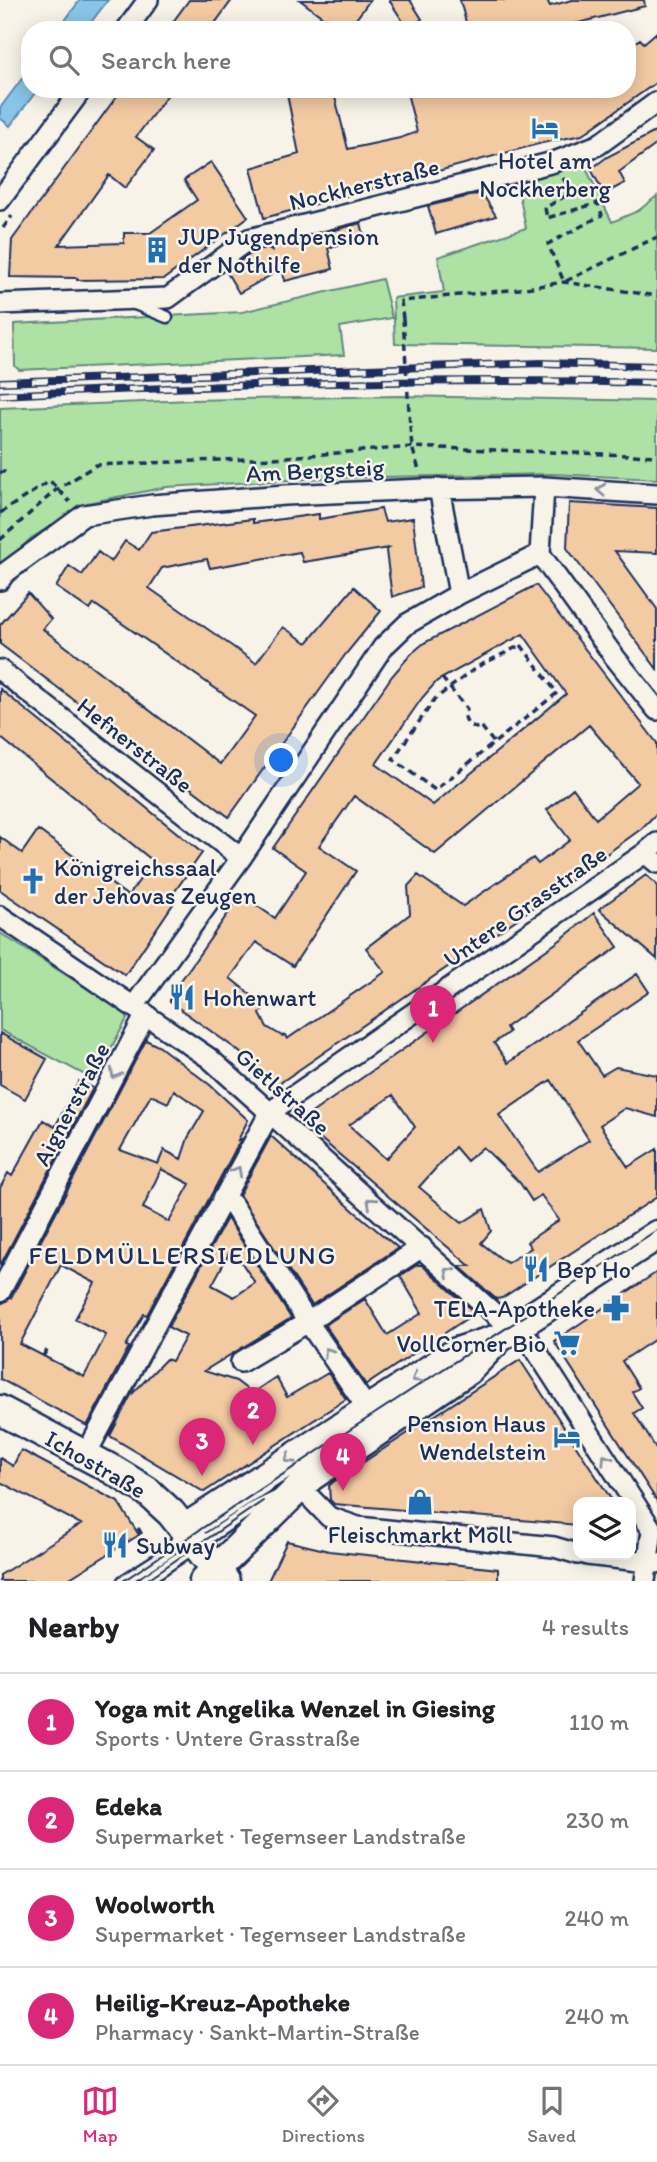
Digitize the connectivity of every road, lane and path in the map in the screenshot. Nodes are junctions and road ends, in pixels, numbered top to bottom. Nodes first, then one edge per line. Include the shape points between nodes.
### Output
1 (148, 0) edge
2 (133, 21) edge
3 (75, 98) edge
4 (657, 102) edge
5 (554, 162) junction
6 (0, 200) edge
7 (657, 237) edge
8 (564, 282) junction
9 (657, 296) edge
10 (125, 300) junction
11 (0, 304) edge
12 (167, 317) dead end
13 (412, 447) junction
14 (657, 456) edge
15 (544, 487) junction
16 (432, 489) junction
17 (57, 490) junction
18 (657, 494) edge
19 (0, 513) edge
20 (84, 515) junction
21 (0, 540) edge
22 (540, 554) junction
23 (0, 580) edge
24 (459, 594) junction
25 (0, 670) edge
26 (442, 678) dead end
27 (449, 687) junction
28 (657, 710) edge
29 (494, 743) junction
30 (653, 853) edge
31 (241, 858) junction
32 (0, 916) edge
33 (140, 1010) junction
34 (270, 1111) junction
35 (222, 1199) junction
36 (657, 1235) edge
37 (422, 1247) junction
38 (0, 1292) edge
39 (308, 1322) junction
40 (507, 1333) junction
41 (47, 1350) dead end
42 (43, 1356) dead end
43 (241, 1362) dead end
44 (367, 1408) junction
45 (0, 1410) edge
46 (85, 1456) junction
47 (302, 1485) junction
48 (138, 1528) dead end
49 (190, 1538) junction
50 (145, 1540) dead end
51 (573, 1553) edge
52 (610, 1560) edge
53 (650, 1569) edge
54 (215, 1578) edge
55 (123, 1581) edge
56 (145, 1581) edge

1 - 2 street
3 - 6 street
4 - 5 street, Nockherstraße via 598,145
5 - 8 path via 572,192 545,208 547,218 598,203 602,215 548,244
5 - 10 street, Nockherstraße via 266,233 249,239 168,298
7 - 8 path
8 - 9 path
8 - 13 path, bridge via 401,301
10 - 11 street, Nockherstraße
10 - 12 lane
13 - 14 path
13 - 16 path
13 - 17 path via 96,465
15 - 16 street, Am Bergsteig
18 -> 15 street, Am Bergsteig
15 - 22 street
16 - 20 street, Am Bergsteig via 165,503
16 - 24 street
17 - 19 path via 50,481
17 - 20 path
17 - 21 path
20 - 23 street, Am Bergsteig
22 - 24 street, Aignerstraße
22 - 28 street
24 - 31 street, Aignerstraße via 407,624 383,647
25 - 31 street, Hefnerstraße
26 - 27 path
27 - 29 path via 467,709 467,723 481,726
27 - 29 path via 435,699 393,759 435,790
27 - 29 path via 521,645 557,693
30 - 34 street, Untere Grasstraße
31 - 33 street, Aignerstraße
32 - 33 street, Gietlstraße
33 - 34 street, Gietlstraße via 209,1058
33 -> 38 street, Aignerstraße
35 -> 34 street, Untere Grasstraße
37 -> 34 street, Gietlstraße
35 - 39 street via 232,1204
35 - 46 street, Untere Grasstraße
36 - 40 main road
37 - 39 street
40 -> 37 street, Gietlstraße via 498,1317
39 - 43 street
44 -> 39 street
40 -> 44 main road via 457,1352
40 - 47 main road via 468,1370
53 -> 40 street, Gietlstraße via 652,1530 528,1338
41 - 42 path
44 -> 49 main road
45 - 46 main road, Ichostraße
46 - 49 main road, Ichostraße via 147,1491
47 - 49 lane
47 - 51 street via 330,1517 358,1527
47 - 54 main road
48 - 50 path
49 - 54 main road, Ichostraße
49 - 55 lane
49 - 56 lane
52 - 53 street

